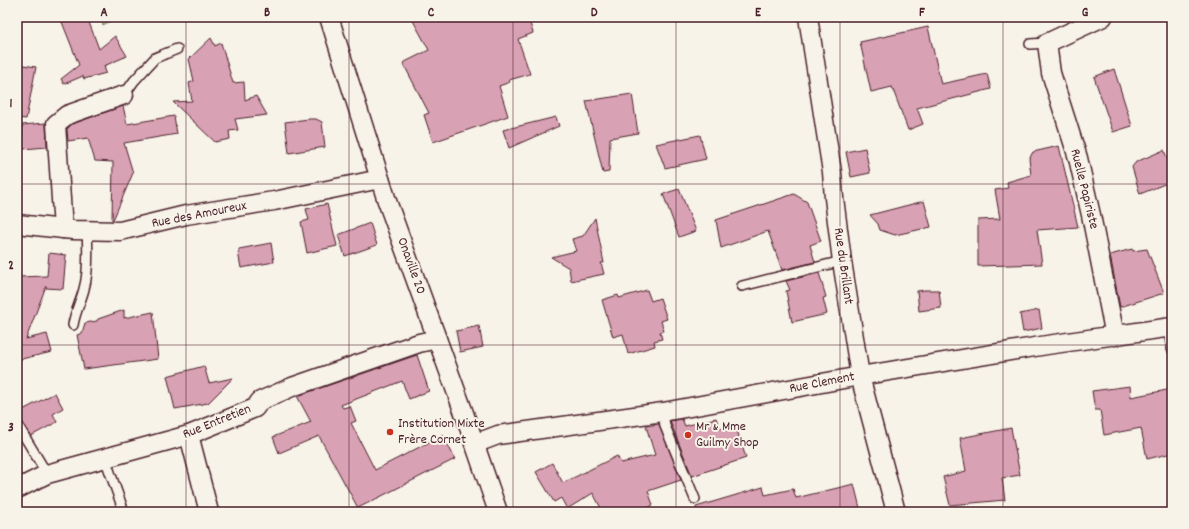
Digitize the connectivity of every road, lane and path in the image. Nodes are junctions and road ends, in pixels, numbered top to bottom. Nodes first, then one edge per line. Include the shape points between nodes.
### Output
1 (329, 17) edge
2 (808, 17) edge
3 (1103, 17) edge
4 (177, 49) dead end
5 (124, 95) joint
6 (380, 179) junction
7 (17, 224) edge
8 (63, 229) junction
9 (87, 230) junction
10 (842, 261) junction
11 (742, 286) dead end
12 (73, 324) dead end
13 (1170, 328) edge
14 (1115, 336) junction
15 (437, 340) junction
16 (1172, 349) edge
17 (860, 376) junction
18 (663, 412) junction
19 (17, 424) edge
20 (189, 435) junction
21 (474, 444) junction
22 (105, 458) junction
23 (47, 474) junction
24 (17, 489) edge
25 (695, 499) dead end
26 (124, 512) edge
27 (209, 512) edge
28 (498, 512) edge
29 (896, 512) edge

1 - 6 street, Onaville 20
2 - 10 street, Rue du Brillant via 832,172
3 - 14 street, Ruelle Papiriste via 1038,44 1080,165
4 - 5 lane via 155,58
5 - 8 street via 67,115 56,124
6 - 9 street, Rue des Amoureux via 274,201 186,215 120,231
6 - 15 street, Onaville 20
7 - 8 street, Rue des Amoureux
8 - 9 street, Rue des Amoureux
9 - 12 lane via 88,252 84,288
10 - 11 lane
10 - 17 street, Rue du Brillant
13 - 14 street, Rue Clement
13 - 16 lane
14 - 17 street, Rue Clement
15 - 20 street, Rue Entretien via 292,387 260,401 255,408
15 - 21 street, Onaville 20
17 - 18 street, Rue Clement
17 - 29 street, Rue du Brillant
18 - 21 street, Rue Clement via 498,435
18 - 25 lane via 665,426
19 - 23 lane
20 - 22 street, Rue Entretien
20 - 27 street
21 - 28 street, Onaville 20
22 - 23 street, Rue Entretien
22 - 26 lane
23 - 24 street, Rue Entretien

